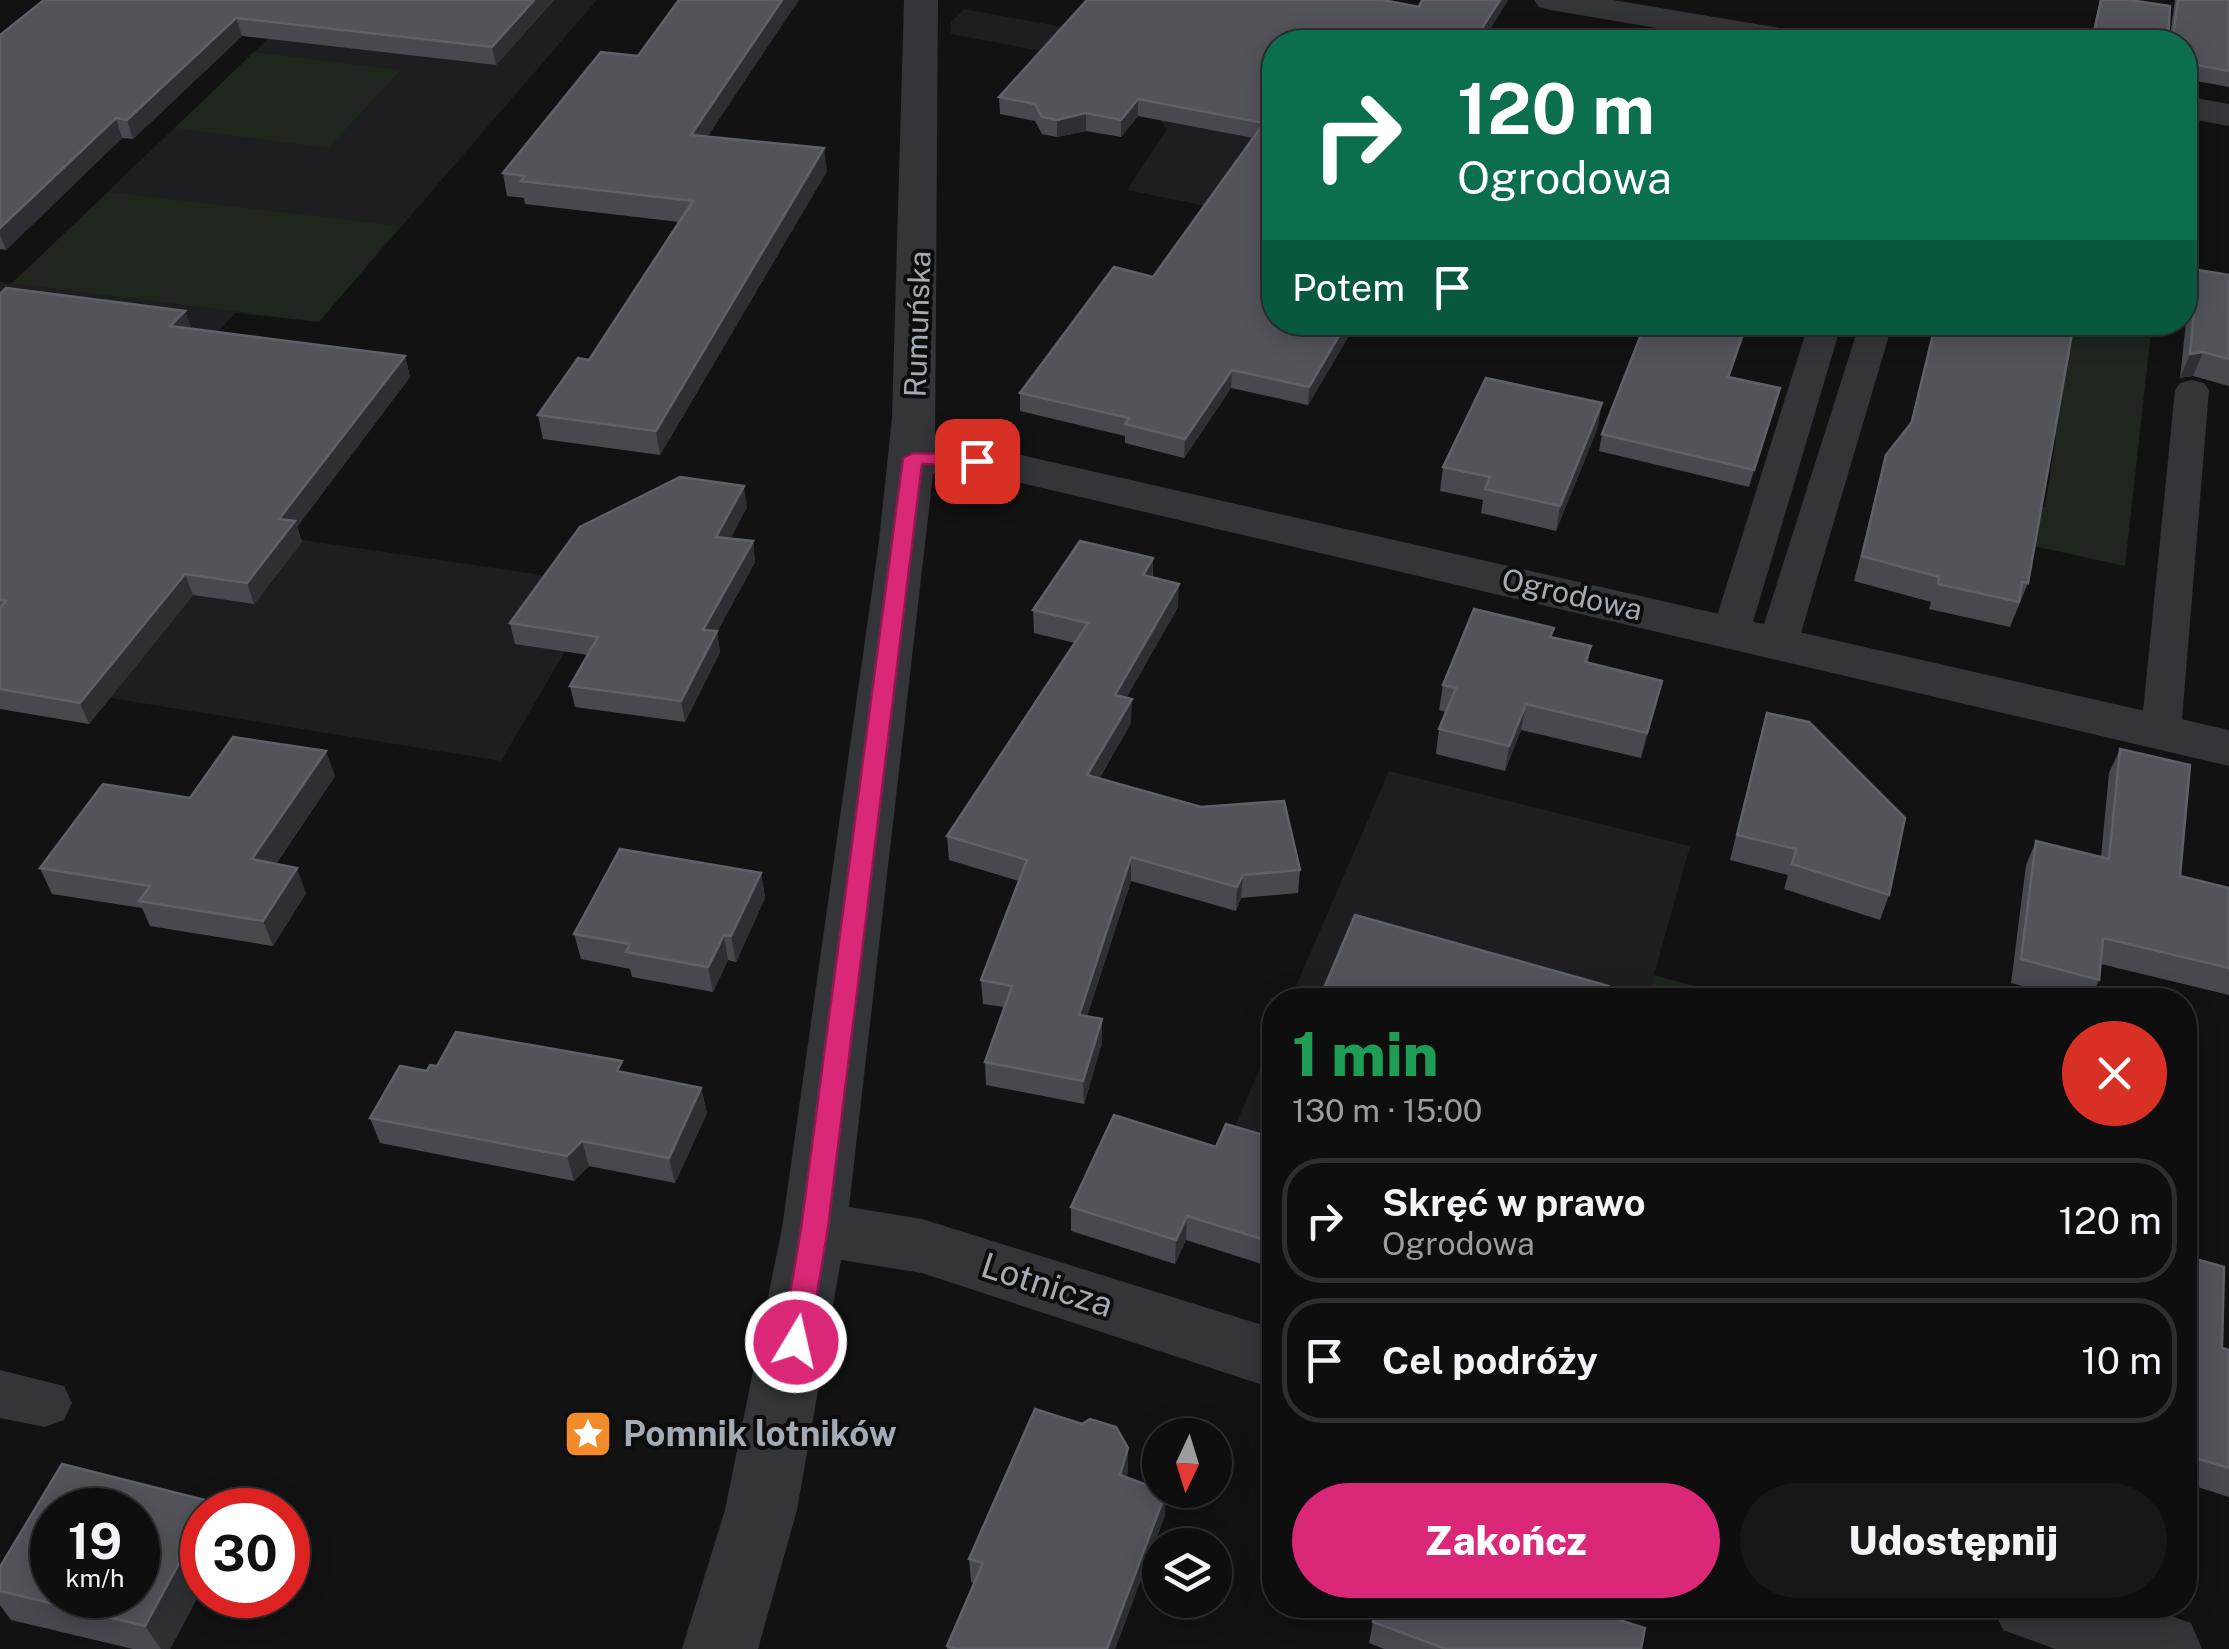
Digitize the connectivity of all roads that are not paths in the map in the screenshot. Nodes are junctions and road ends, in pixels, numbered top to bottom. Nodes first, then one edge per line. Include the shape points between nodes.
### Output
1 (913, 0) edge
2 (1551, 0) edge
3 (921, 1) edge
4 (1727, 30) edge
5 (2197, 109) edge
6 (2229, 115) edge
7 (1822, 335) edge
8 (1873, 335) edge
9 (2192, 390) edge
10 (913, 458) junction
11 (1731, 632) junction
12 (1778, 643) junction
13 (2160, 732) junction
14 (2229, 748) edge
15 (814, 1228) junction
16 (1262, 1355) edge
17 (2069, 1618) edge
18 (720, 1649) edge
19 (2164, 1649) edge

1 - 3 street, Rumuńska
2 - 4 street
3 - 10 street, Rumuńska
5 - 6 street
7 - 11 lane
8 - 12 lane
9 - 13 lane
10 - 11 street, Ogrodowa via 1021,468
10 - 15 street, Rumuńska
11 - 12 street, Ogrodowa
12 - 13 street, Ogrodowa
13 - 14 street, Ogrodowa
15 - 16 street, Lotnicza via 922,1246
15 - 18 street, Rumuńska via 761,1510
17 - 19 street

